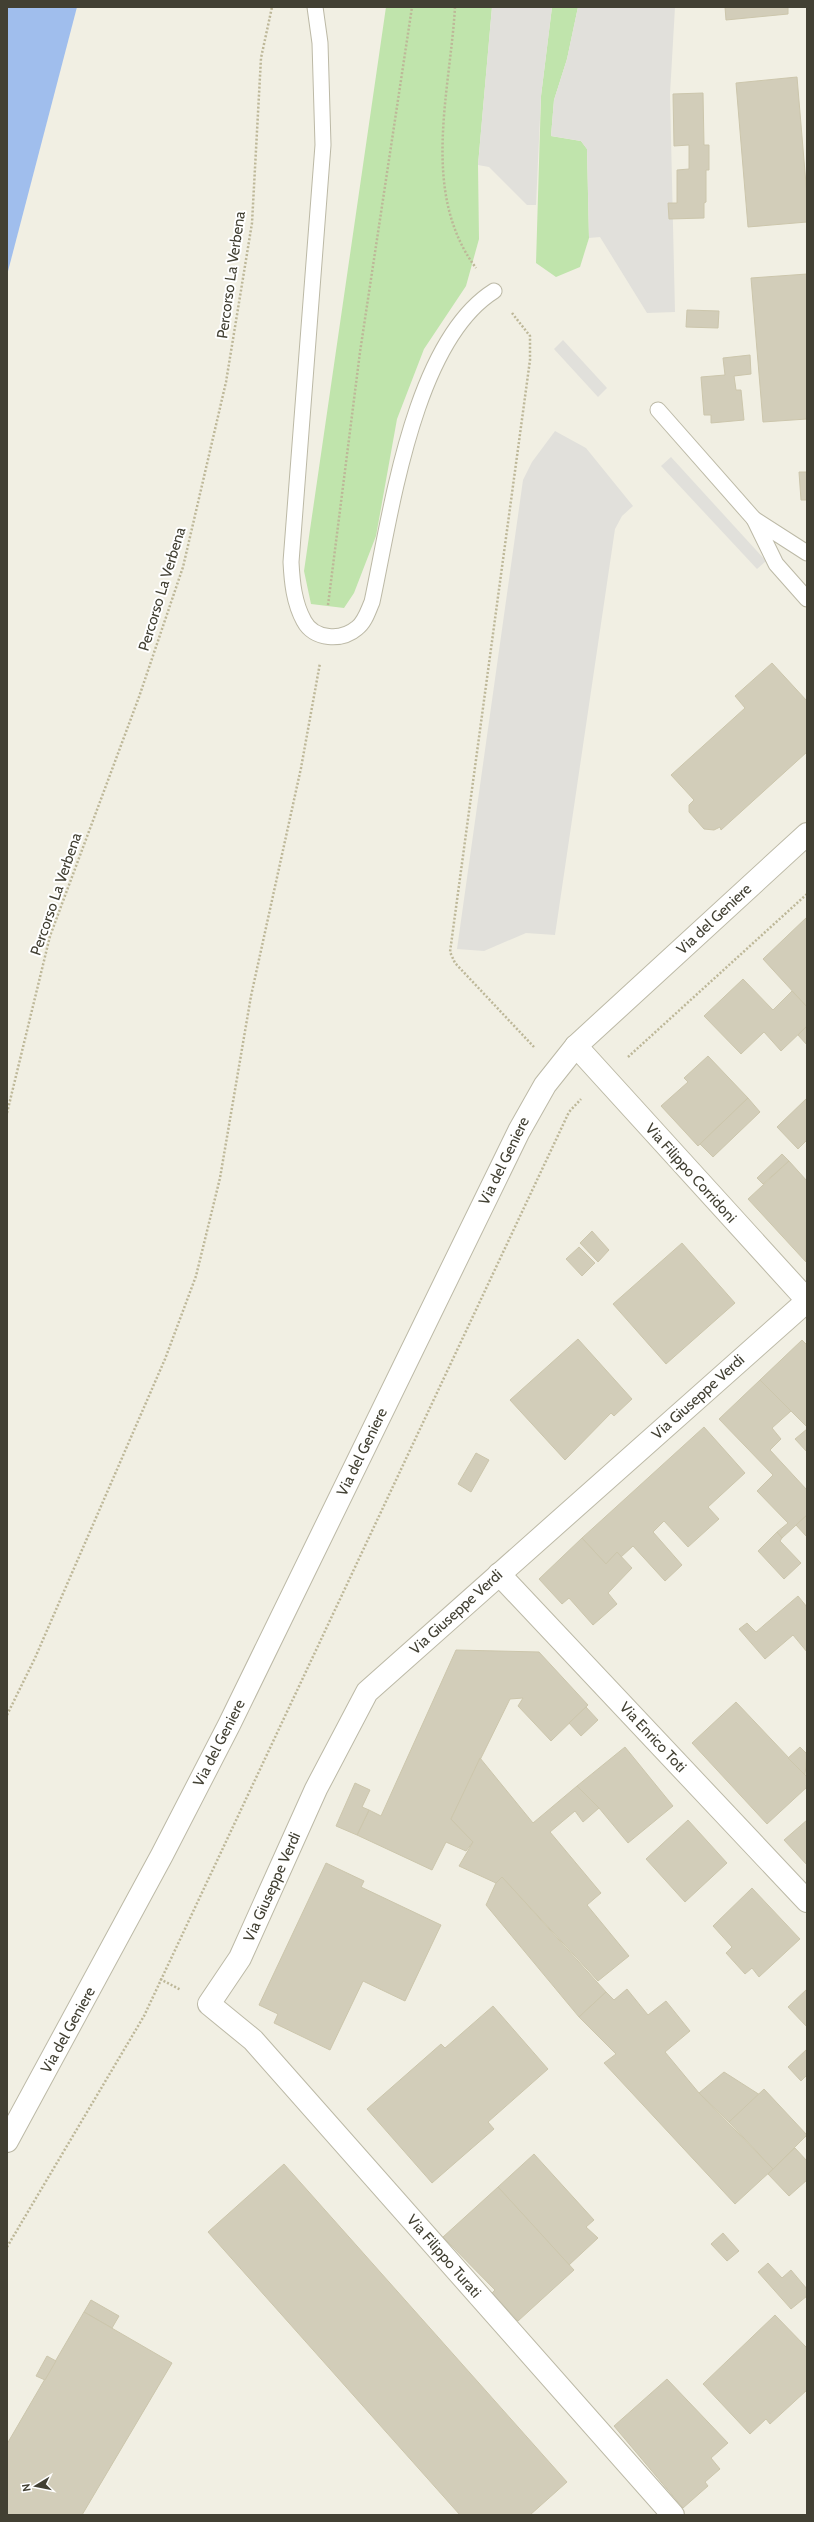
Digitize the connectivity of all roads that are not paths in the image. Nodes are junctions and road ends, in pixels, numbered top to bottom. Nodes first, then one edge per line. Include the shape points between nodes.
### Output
1 (315, 7) edge
2 (494, 291) road end
3 (658, 410) dead end
4 (754, 518) junction
5 (807, 553) edge
6 (807, 599) edge
7 (807, 834) edge
8 (576, 1046) junction
9 (807, 1301) edge
10 (499, 1574) junction
11 (807, 1901) edge
12 (209, 2004) joint
13 (7, 2141) edge
14 (673, 2515) edge

1 - 2 lane via 320,44 323,145 291,562 298,607 304,623 314,632 336,637 348,635 358,628 365,618 372,602 413,421 426,384 443,348 459,324 482,298
3 - 4 lane
4 - 5 lane
4 - 6 lane via 776,564
7 - 8 street, Via del Geniere
8 - 9 street, Via Filippo Corridoni
8 - 13 street, Via del Geniere via 545,1085 522,1124 229,1725 159,1862
9 - 10 street, Via Giuseppe Verdi
10 - 11 street, Via Enrico Toti
10 - 12 street, Via Giuseppe Verdi via 367,1692 316,1789 240,1958
12 - 14 street, Via Filippo Turati via 253,2040

